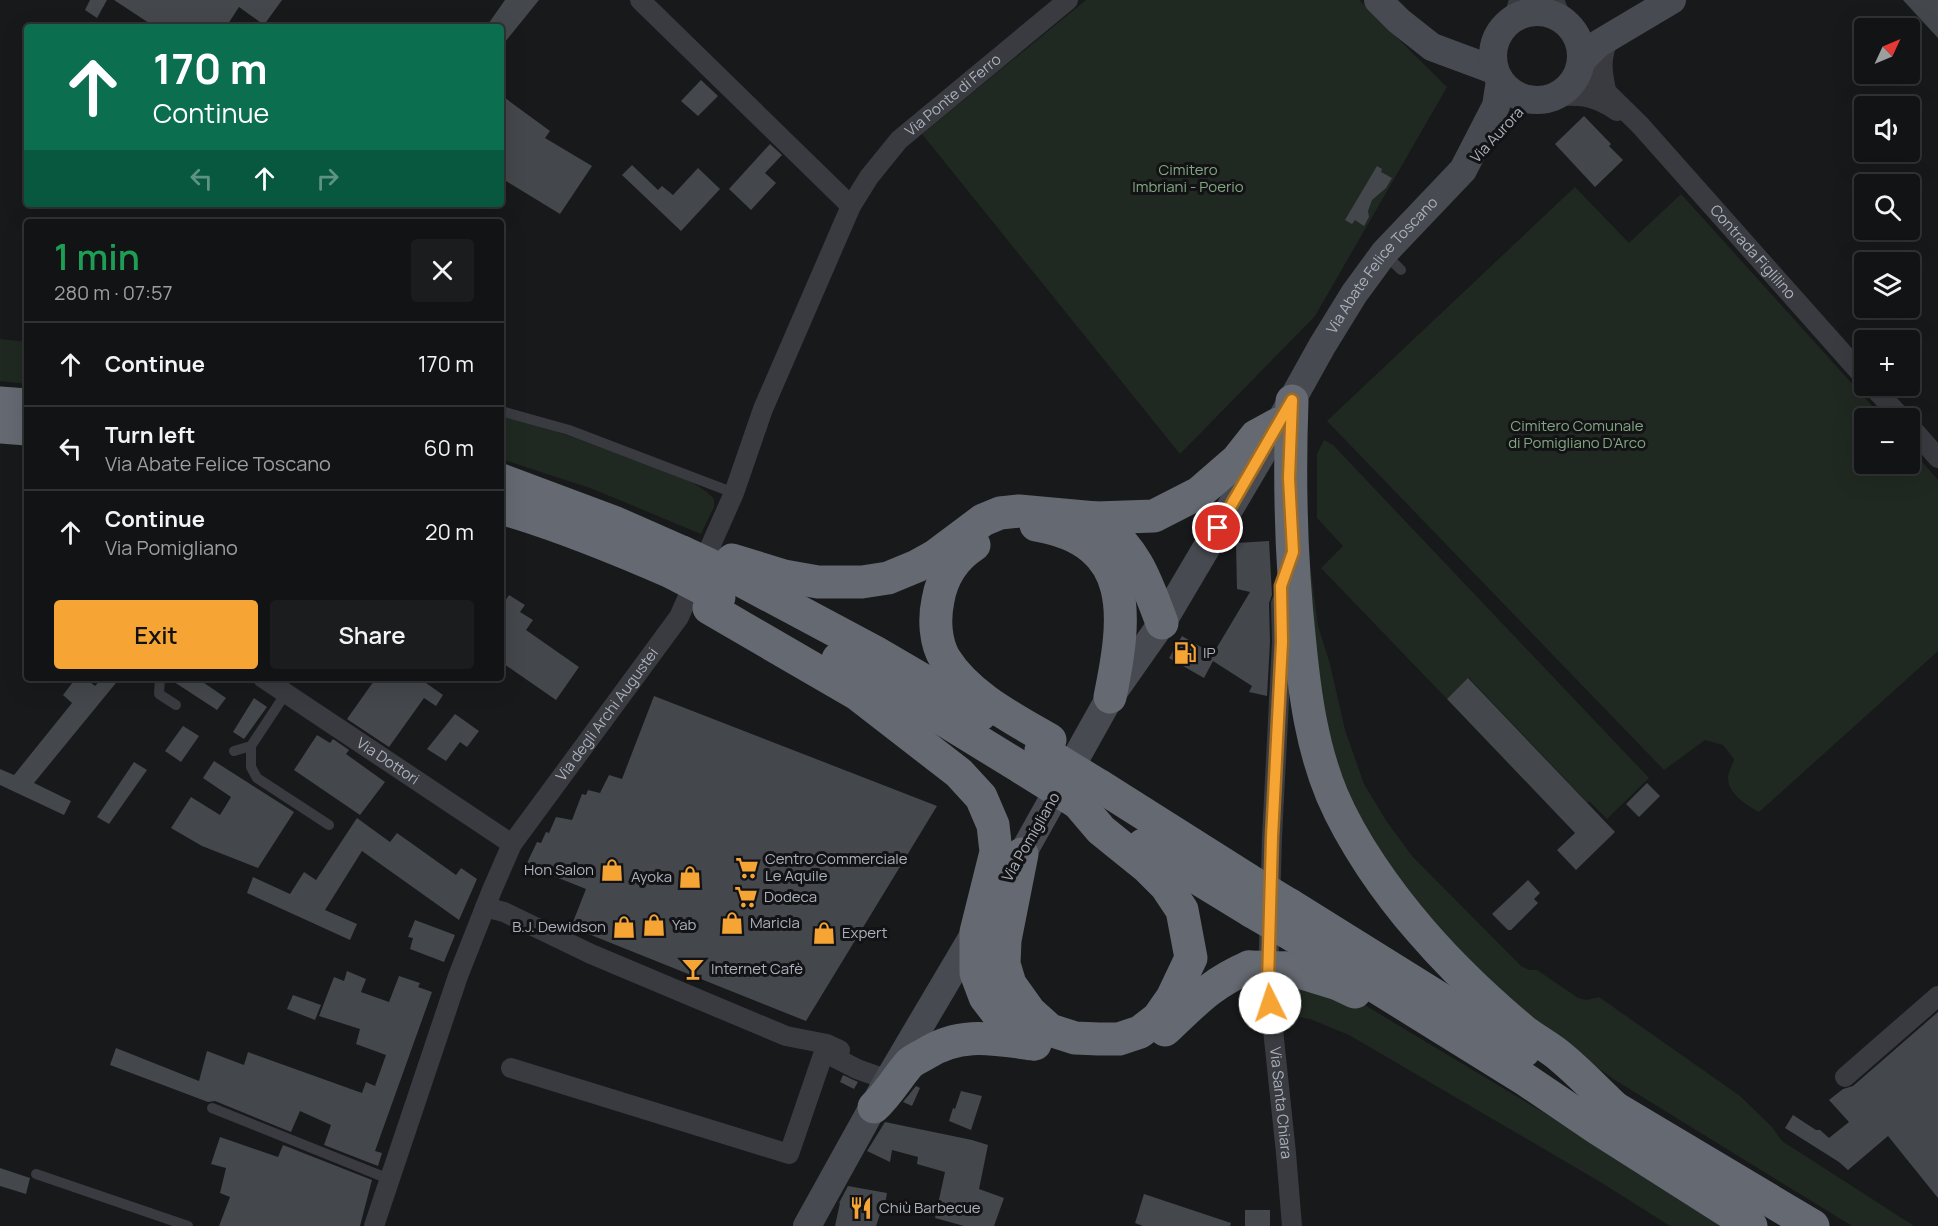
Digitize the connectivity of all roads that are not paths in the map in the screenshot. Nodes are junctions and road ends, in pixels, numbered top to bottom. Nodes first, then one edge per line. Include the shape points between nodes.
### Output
1 (640, 0) edge
2 (1068, 0) edge
3 (1378, 0) edge
4 (1661, 6) edge
5 (1563, 16) edge
6 (1510, 18) edge
7 (1417, 35) junction
8 (1609, 37) junction
9 (1581, 63) junction
10 (1497, 76) junction
11 (1606, 90) junction
12 (1544, 98) junction
13 (1640, 125) junction
14 (1463, 170) junction
15 (851, 206) junction
16 (1854, 366) edge
17 (1881, 396) edge
18 (0, 403) edge
19 (24, 405) edge
20 (1893, 408) edge
21 (504, 412) edge
22 (1278, 426) junction
23 (0, 427) edge
24 (24, 429) edge
25 (1920, 437) edge
26 (0, 446) edge
27 (24, 448) edge
28 (1938, 458) edge
29 (504, 490) edge
30 (504, 491) edge
31 (734, 493) junction
32 (1096, 518) junction
33 (1293, 552) junction
34 (677, 563) junction
35 (722, 585) junction
36 (1281, 586) junction
37 (1162, 623) junction
38 (160, 681) edge
39 (267, 681) edge
40 (285, 693) junction
41 (1110, 697) junction
42 (176, 705) dead end
43 (251, 746) junction
44 (234, 751) dead end
45 (1038, 753) junction
46 (1095, 789) junction
47 (329, 825) dead end
48 (512, 844) junction
49 (1022, 854) junction
50 (485, 907) junction
51 (976, 932) junction
52 (558, 946) dead end
53 (1938, 996) edge
54 (1035, 1044) junction
55 (511, 1068) dead end
56 (1845, 1077) dead end
57 (1526, 1080) junction
58 (881, 1094) junction
59 (212, 1108) dead end
60 (1615, 1108) junction
61 (36, 1174) dead end
62 (389, 1179) junction
63 (188, 1226) edge
64 (374, 1226) edge
65 (807, 1226) edge
66 (1292, 1226) edge
67 (1751, 1226) edge
68 (1813, 1226) edge

1 - 15 street
2 - 15 street, Via Ponte di Ferro via 899,140
3 - 7 main road
4 - 5 main road via 1606,23
4 - 8 main road
5 - 6 main road via 1530,12
5 - 9 main road via 1579,42
6 - 7 main road via 1477,43 1460,45
6 - 10 main road via 1493,46
7 - 10 main road via 1432,47
8 - 9 main road
8 - 11 street via 1601,69
9 - 11 street, Contrada Figlilino
9 - 12 main road via 1568,89
10 - 12 main road via 1508,91 1519,97
10 - 14 main road, Via Abate Felice Toscano via 1496,106
11 - 13 street, Contrada Figlilino
12 - 13 street, Contrada Figlilino via 1588,96
12 - 14 main road, Via Aurora via 1514,112 1491,143
13 - 16 street, Contrada Figlilino
14 - 22 main road, Via Abate Felice Toscano via 1392,262 1353,294
15 - 31 street, Via degli Archi Augustei via 763,409
17 - 20 street
18 - 19 highway
21 - 31 lane via 569,430
22 - 32 highway via 1256,436 1237,460 1199,493 1179,504 1154,516
22 - 33 highway via 1289,478
22 - 36 street via 1270,457 1276,483
22 - 37 main road, Via Pomigliano
23 - 24 highway
25 - 28 street
26 - 27 highway
29 - 34 highway via 616,523
30 - 34 highway via 538,518 609,545
31 - 48 street, Via degli Archi Augustei via 679,617
32 - 35 highway via 1000,513 983,520 935,556 888,578 818,582 784,576
32 - 37 highway via 1132,553
33 - 36 street, Via Santa Chiara
33 - 60 highway via 1296,613 1313,736 1332,795 1356,841 1393,896 1465,978 1561,1057
34 - 35 highway, bridge
35 - 45 highway via 875,652
35 - 51 highway via 960,774 981,797 993,825 996,852
36 - 66 street, Via Santa Chiara via 1268,982
37 - 41 main road, Via Pomigliano
38 - 42 lane via 159,694
39 - 40 street, Via Dottori
40 - 43 lane
40 - 48 street, Via Dottori via 319,723
41 - 45 highway via 1121,640 1118,588 1095,550 1055,529 1015,525 996,531 966,550 940,585 935,616 945,658 963,680 1010,717
41 - 49 main road, Via Pomigliano
43 - 44 lane
43 - 47 lane via 251,767 257,778
45 - 46 highway
46 - 49 highway via 1101,830 1148,868 1182,910 1191,958 1172,998 1158,1018 1140,1032 1119,1039 1099,1039 1075,1038 1050,1030 1030,1012 1010,984 1004,964 1005,940
46 - 57 highway, bridge via 1251,911
46 - 60 highway, bridge via 1170,817 1215,859
48 - 50 street, Via degli Archi Augustei
49 - 51 main road, Via Pomigliano
50 - 52 street via 501,921
50 - 58 street via 786,1036 826,1044 866,1062
50 - 62 street, Via degli Archi Augustei
51 - 54 highway via 976,973 984,997 1001,1018
51 - 58 main road, Via Pomigliano
53 - 56 street
54 - 57 highway, bridge via 1085,1054 1109,1053 1155,1040 1208,988 1230,975 1248,967 1286,968 1338,984 1471,1060
54 - 58 highway via 976,1038 951,1041 911,1063 886,1096
55 - 58 street via 789,1154 824,1052 857,1069
57 - 67 highway
58 - 65 main road, Via Pomigliano
59 - 62 lane
60 - 68 highway
61 - 63 lane
62 - 64 street, Via degli Archi Augustei

